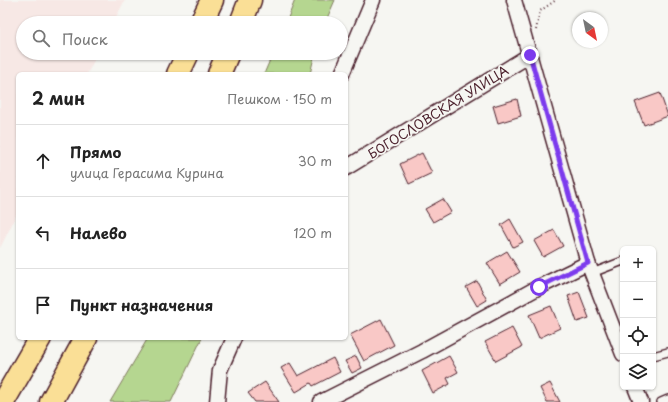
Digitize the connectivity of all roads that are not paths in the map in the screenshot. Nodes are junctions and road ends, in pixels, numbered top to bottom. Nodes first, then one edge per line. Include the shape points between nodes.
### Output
1 (212, 0) edge
2 (250, 0) edge
3 (373, 0) edge
4 (514, 0) edge
5 (205, 16) edge
6 (243, 16) edge
7 (530, 55) junction
8 (185, 60) edge
9 (225, 60) edge
10 (348, 60) edge
11 (348, 60) edge
12 (179, 72) edge
13 (220, 72) edge
14 (343, 72) edge
15 (348, 167) edge
16 (620, 262) edge
17 (590, 268) junction
18 (39, 340) edge
19 (85, 340) edge
20 (233, 340) edge
21 (620, 346) edge
22 (668, 352) edge
23 (656, 355) edge
24 (637, 390) edge
25 (668, 399) edge
26 (3, 402) edge
27 (51, 402) edge
28 (217, 402) edge
29 (321, 402) edge
30 (641, 402) edge
31 (661, 402) edge

1 - 5 highway
2 - 6 highway
3 - 10 street
4 - 7 street
7 - 15 street, БОГОСЛОВСКАЯ УЛИЦА
7 - 17 street
8 - 12 highway
9 - 13 highway
11 - 14 street
16 - 17 lane
17 - 21 street
17 - 29 street via 539,287 422,351
18 - 26 highway
19 - 27 highway
20 - 28 street via 220,370
22 - 23 lane
24 - 30 street
25 - 31 lane

